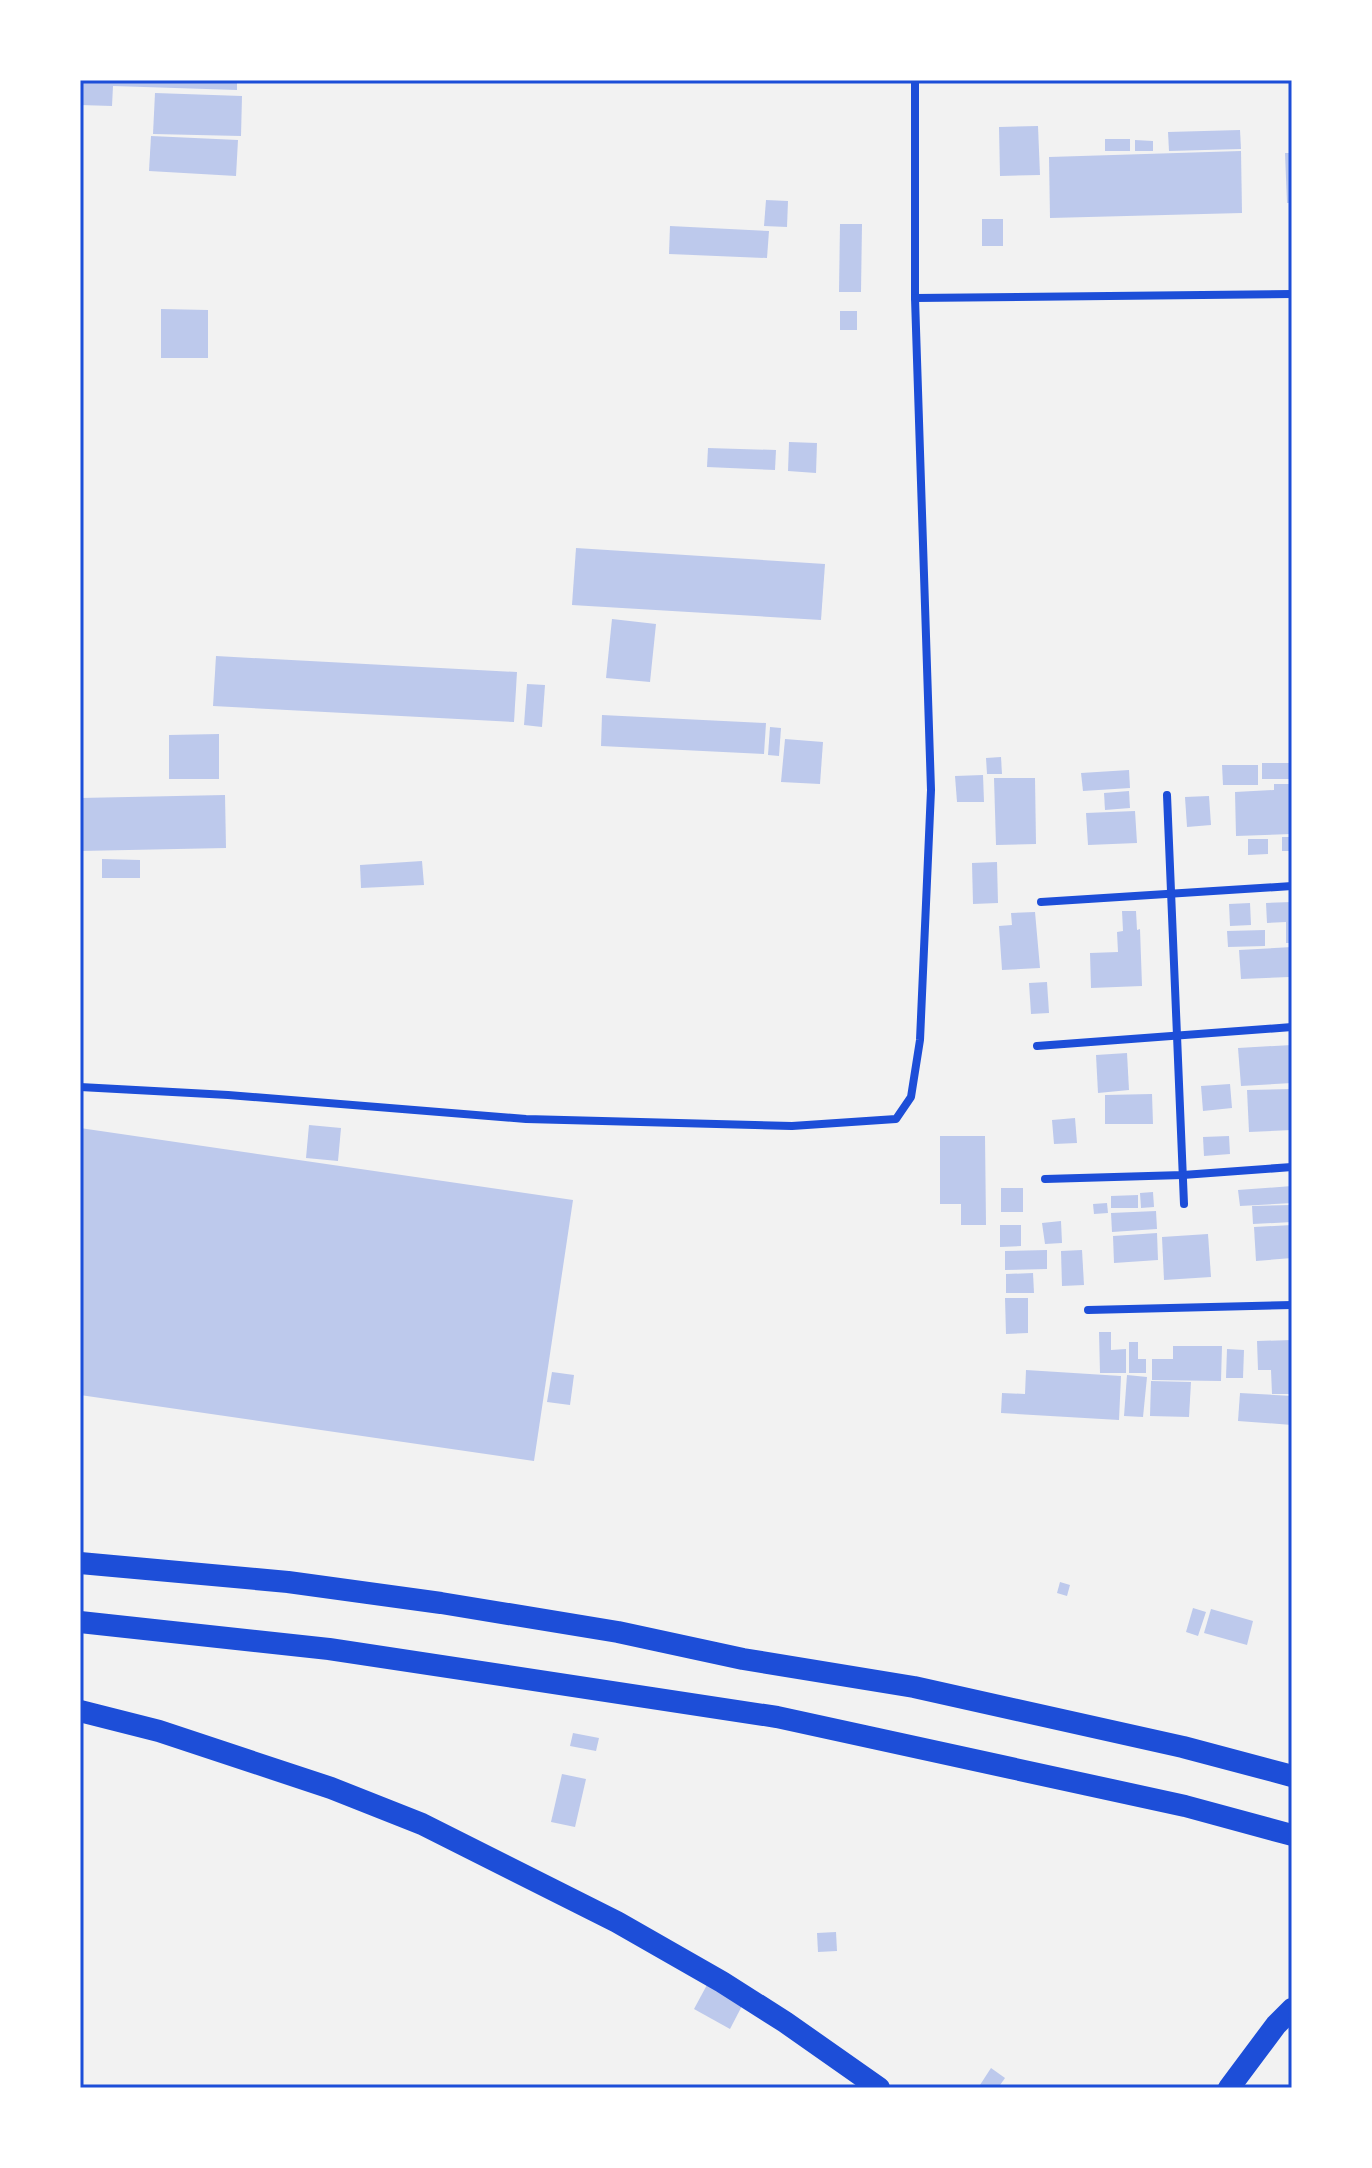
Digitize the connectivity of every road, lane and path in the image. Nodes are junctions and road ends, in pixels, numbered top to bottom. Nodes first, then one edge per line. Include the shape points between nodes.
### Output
1 (915, 80) edge
2 (1292, 294) edge
3 (915, 298) junction
4 (1167, 795) dead end
5 (1292, 886) edge
6 (1171, 894) junction
7 (1041, 902) dead end
8 (1292, 1027) edge
9 (1177, 1034) junction
10 (1037, 1046) dead end
11 (80, 1087) edge
12 (1292, 1167) edge
13 (1183, 1175) junction
14 (1045, 1179) dead end
15 (1184, 1204) dead end
16 (1292, 1305) edge
17 (1088, 1310) dead end
18 (80, 1563) edge
19 (80, 1622) edge
20 (80, 1711) edge
21 (1292, 1776) edge
22 (1292, 1835) edge
23 (1292, 2009) edge
24 (879, 2088) edge
25 (1229, 2088) edge

1 - 3 street
2 - 3 street
3 - 11 street via 931,790 920,1040 911,1097 896,1119 792,1126 526,1119
4 - 6 street
5 - 6 street
6 - 7 street
6 - 9 street
8 - 9 street
9 - 10 street
9 - 13 street
12 - 13 street
13 - 14 street
13 - 15 street
16 - 17 street
18 - 21 highway via 288,1582 618,1632 914,1687
19 - 22 highway via 329,1649 777,1717 1185,1806
20 - 24 highway via 159,1731 422,1824 617,1922 722,1982
23 - 25 highway

